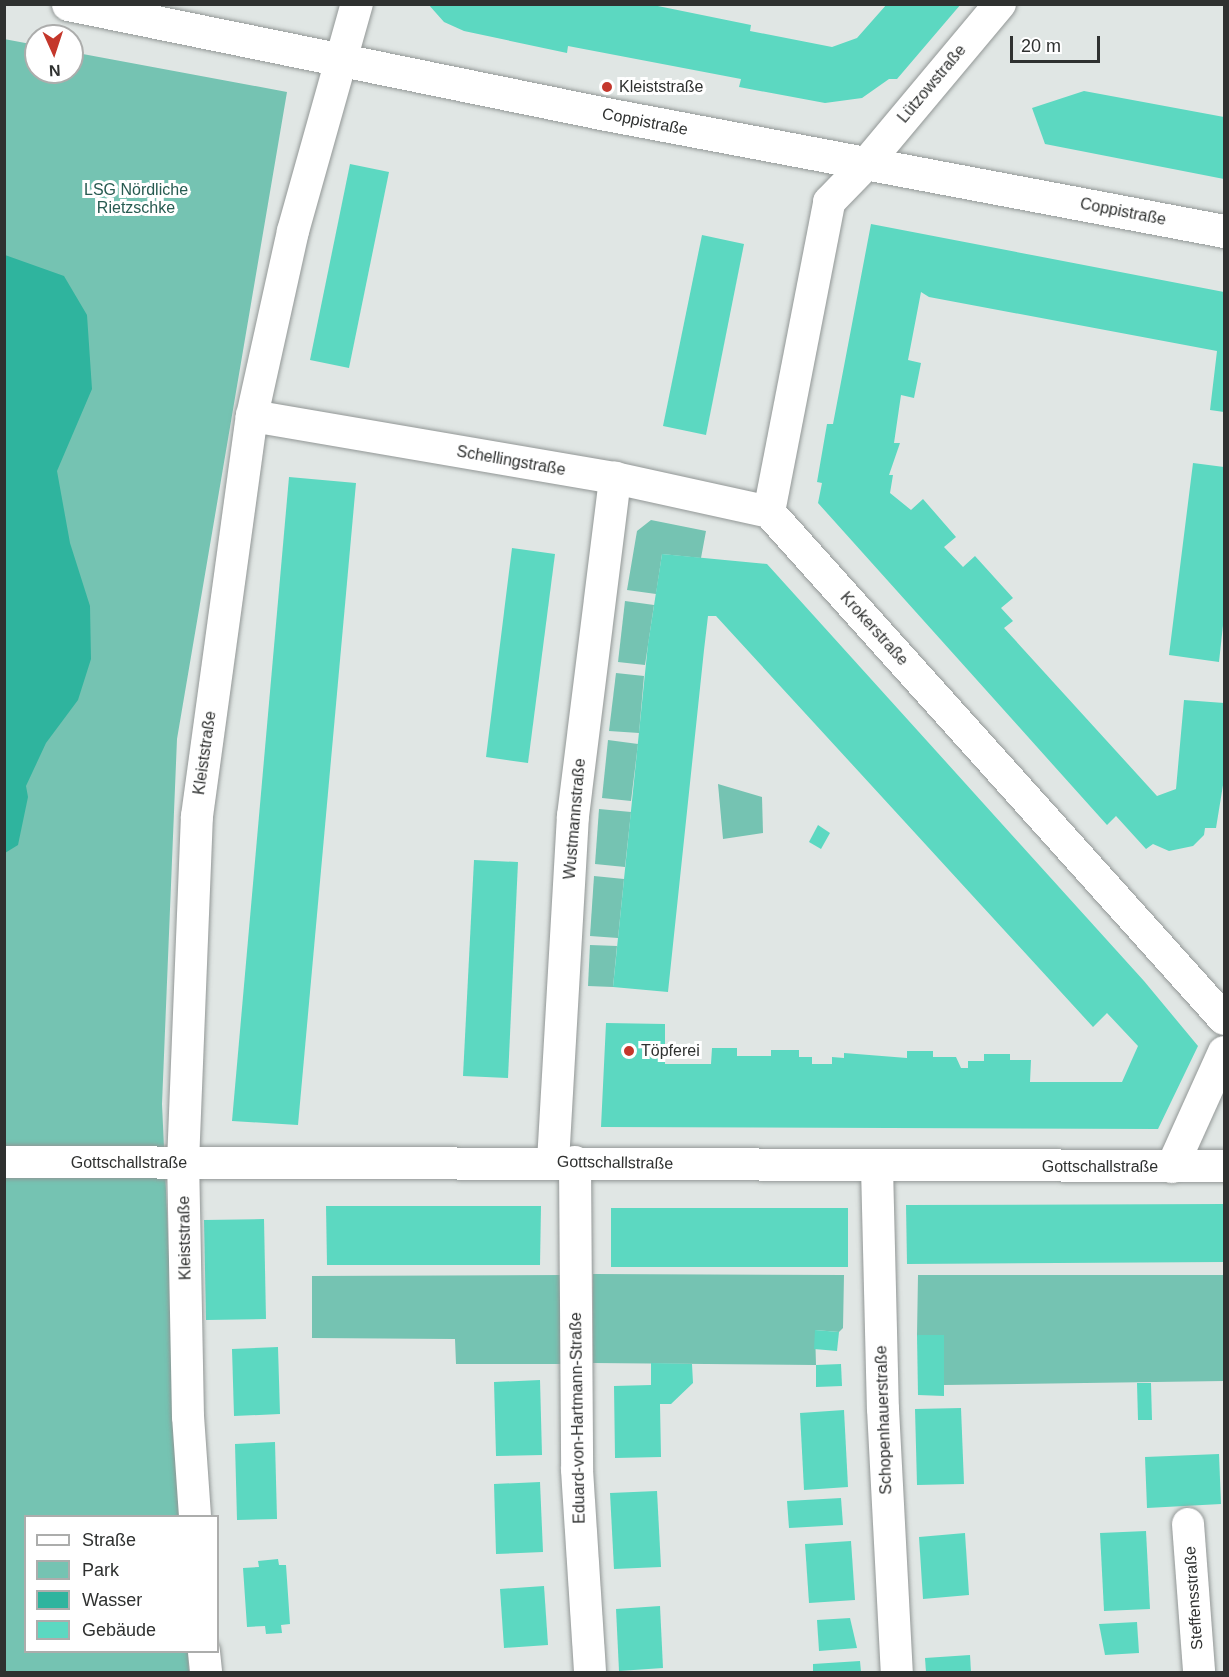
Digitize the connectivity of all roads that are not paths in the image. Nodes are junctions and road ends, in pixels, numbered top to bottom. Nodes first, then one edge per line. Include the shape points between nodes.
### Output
1 (357, 4) edge
2 (1000, 4) edge
3 (68, 5) edge
4 (342, 61) junction
5 (866, 164) junction
6 (1224, 231) edge
7 (252, 416) junction
8 (615, 478) junction
9 (769, 512) junction
10 (1224, 1011) edge
11 (1224, 1052) edge
12 (4, 1162) edge
13 (564, 1162) junction
14 (183, 1163) junction
15 (1224, 1166) edge
16 (877, 1167) junction
17 (1172, 1167) junction
18 (195, 1515) edge
19 (1188, 1524) dead end
20 (204, 1653) edge
21 (206, 1672) edge
22 (590, 1672) edge
23 (897, 1672) edge
24 (1199, 1672) edge

1 - 4 street, Kleiststraße
2 - 5 street, Lützowstraße
3 - 4 main road, Coppistraße
4 - 5 main road, Coppistraße
4 - 7 street, Kleiststraße via 293,231
5 - 6 main road, Coppistraße
5 - 9 street via 829,202
7 - 8 street, Schellingstraße
7 - 14 street, Kleiststraße via 197,816
8 - 9 street, Schellingstraße
8 - 13 street, Wustmannstraße via 573,816
9 - 10 street, Krokerstraße
11 - 17 street
12 - 14 street, Gottschallstraße
13 - 14 street, Gottschallstraße
13 - 16 street, Gottschallstraße
13 - 22 street, Eduard-von-Hartmann-Straße
14 - 18 street, Kleiststraße via 188,1417
15 - 17 street, Gottschallstraße
16 - 17 street, Gottschallstraße
16 - 23 street, Schopenhauerstraße via 883,1409
19 - 24 street, Steffensstraße
20 - 21 street

